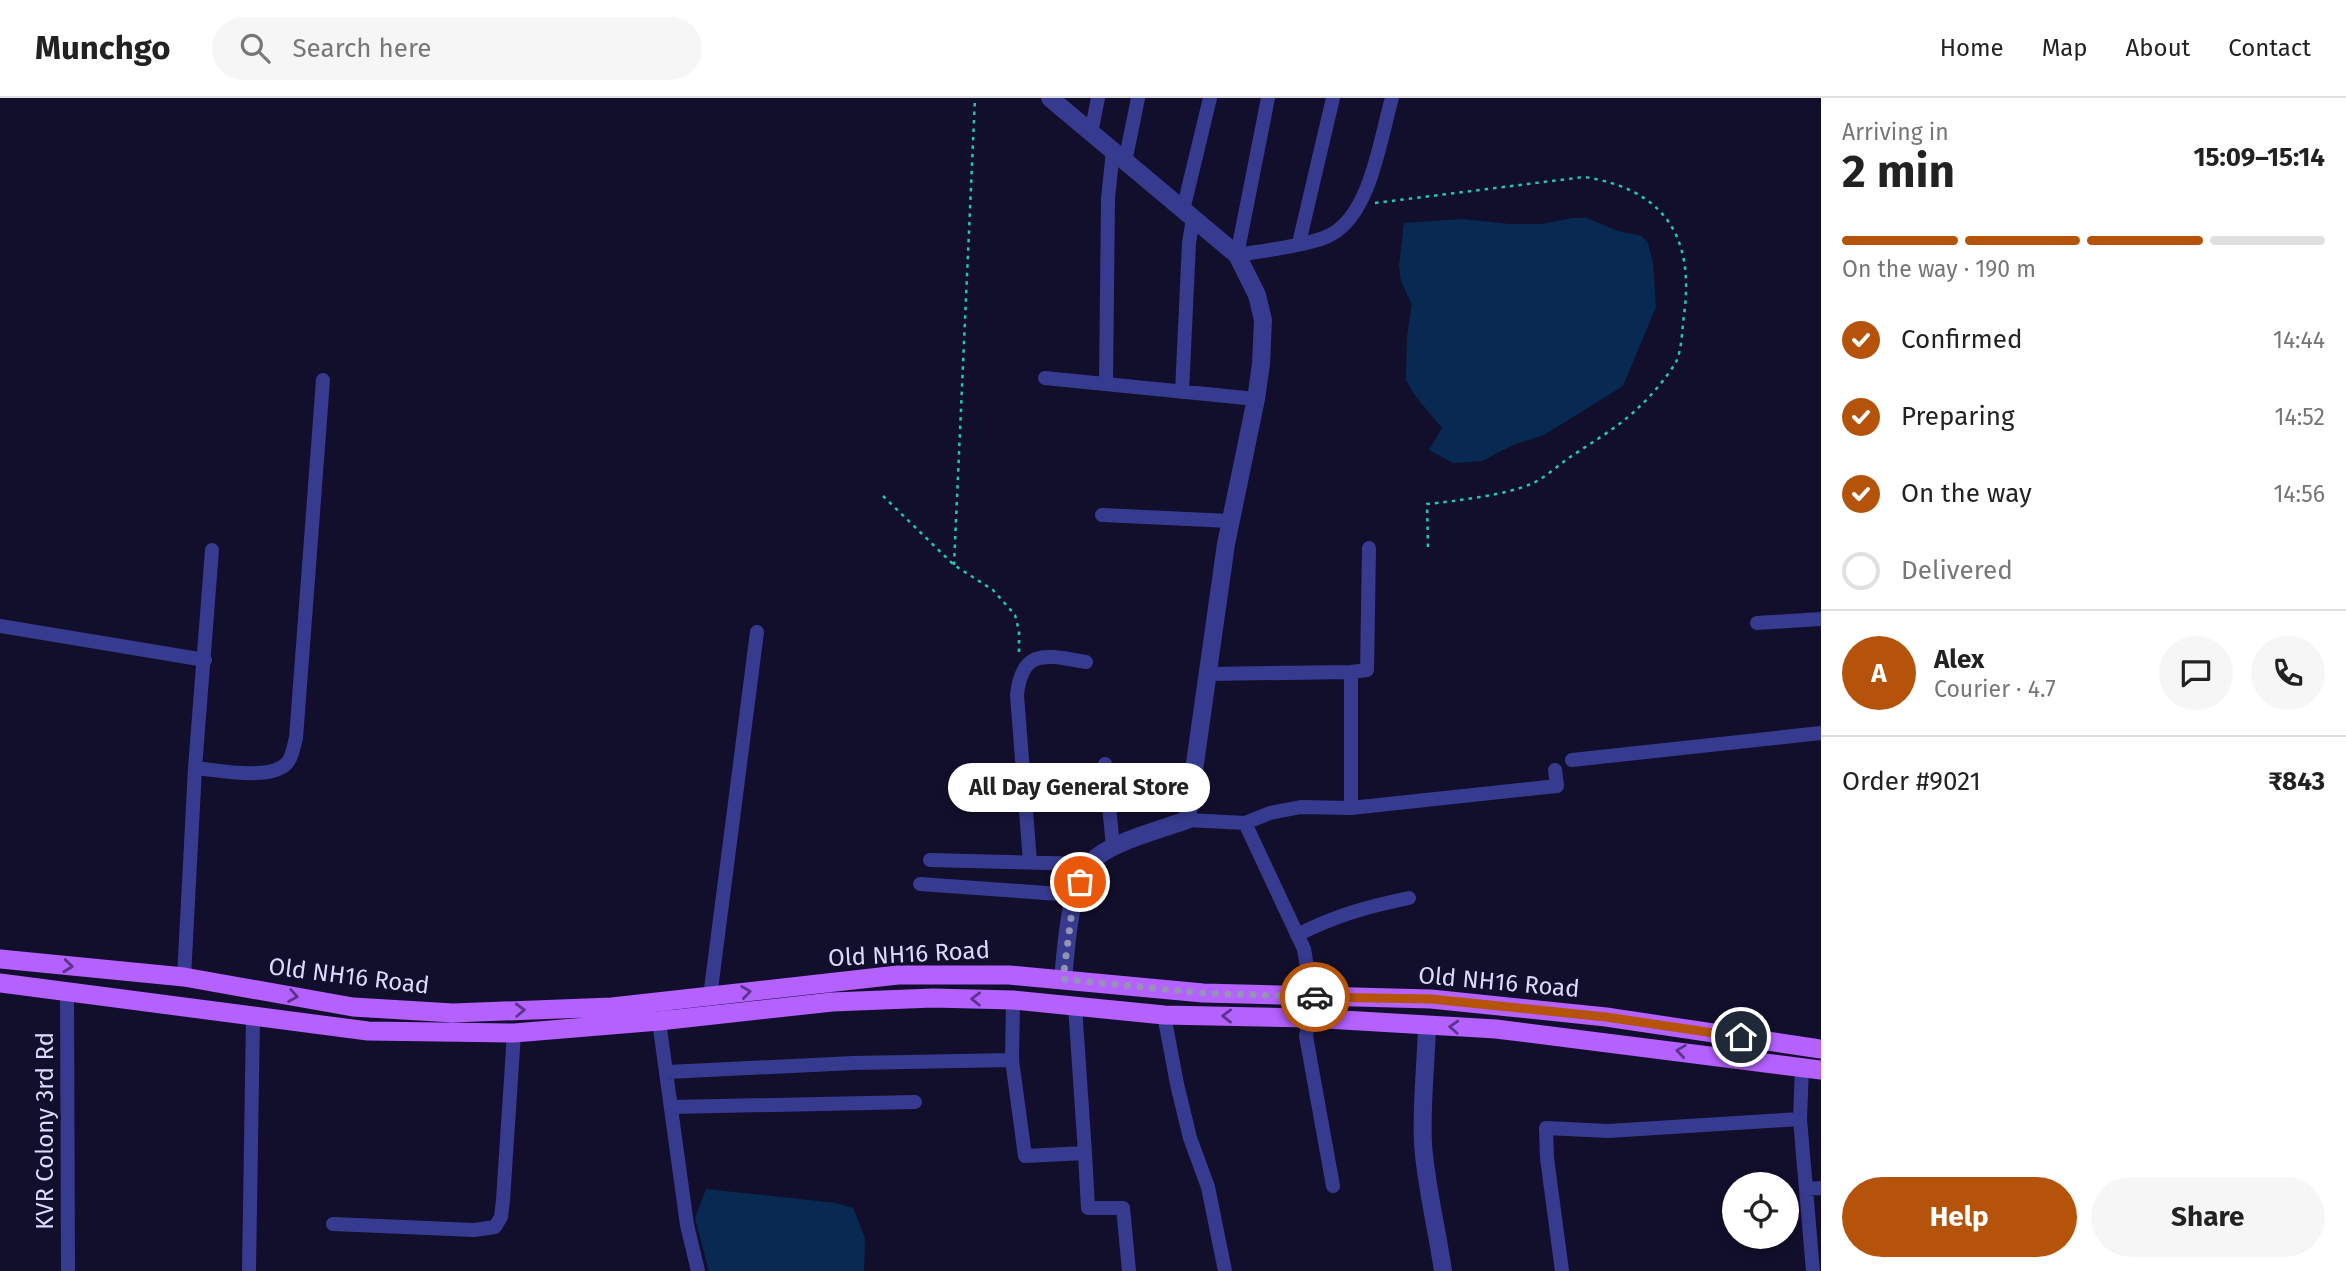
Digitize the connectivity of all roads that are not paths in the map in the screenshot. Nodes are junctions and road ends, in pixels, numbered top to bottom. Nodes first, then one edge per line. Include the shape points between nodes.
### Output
1 (1049, 98) edge
2 (1098, 98) edge
3 (1138, 98) edge
4 (1210, 98) edge
5 (1268, 98) edge
6 (1333, 98) edge
7 (1392, 98) edge
8 (1091, 133) junction
9 (1119, 157) junction
10 (1188, 214) junction
11 (1299, 243) junction
12 (1237, 255) junction
13 (1045, 378) dead end
14 (323, 380) dead end
15 (1106, 384) junction
16 (1182, 392) junction
17 (1256, 399) junction
18 (1102, 515) dead end
19 (1230, 521) junction
20 (1368, 548) dead end
21 (212, 550) dead end
22 (1821, 620) edge
23 (1757, 622) dead end
24 (0, 626) edge
25 (757, 632) dead end
26 (205, 660) junction
27 (1086, 662) dead end
28 (1351, 671) junction
29 (1207, 674) junction
30 (1821, 733) edge
31 (1572, 760) dead end
32 (1105, 764) dead end
33 (195, 768) junction
34 (1555, 771) dead end
35 (1351, 808) junction
36 (1187, 820) junction
37 (1245, 822) junction
38 (1112, 847) junction
39 (930, 860) dead end
40 (1030, 862) junction
41 (1090, 864) junction
42 (920, 884) dead end
43 (1074, 895) junction
44 (1409, 898) dead end
45 (1297, 935) junction
46 (0, 959) edge
47 (184, 977) junction
48 (1063, 979) junction
49 (0, 983) edge
50 (67, 992) junction
51 (709, 997) junction
52 (1312, 997) junction
53 (1013, 1000) junction
54 (1075, 1006) junction
55 (1164, 1015) junction
56 (253, 1016) junction
57 (1309, 1018) junction
58 (659, 1021) junction
59 (1426, 1026) junction
60 (514, 1033) junction
61 (1821, 1049) edge
62 (1012, 1060) junction
63 (1812, 1069) edge
64 (667, 1072) junction
65 (915, 1102) dead end
66 (672, 1107) junction
67 (1800, 1119) junction
68 (1085, 1153) junction
69 (1333, 1186) dead end
70 (1814, 1188) edge
71 (333, 1224) dead end
72 (1815, 1263) edge
73 (68, 1271) edge
74 (249, 1271) edge
75 (698, 1271) edge
76 (1129, 1271) edge
77 (1225, 1271) edge
78 (1443, 1271) edge
79 (1562, 1271) edge

1 - 8 street
2 - 8 street
3 - 9 street
4 - 10 street
5 - 12 street
6 - 11 street
7 - 11 street via 1365,197 1352,219 1331,235
8 - 9 street
9 - 10 street
9 - 15 street via 1108,198
10 - 12 street
10 - 16 street
11 - 12 street
12 - 17 street via 1257,295 1263,320
13 - 15 street
14 - 33 street via 296,738 288,763 256,774
15 - 16 street
16 - 17 street
17 - 19 street
18 - 19 street
19 - 29 street
20 - 28 street via 1367,670
21 - 26 street
22 - 23 street
24 - 26 street
25 - 51 street
26 - 33 street
27 - 40 street via 1044,656 1033,660 1019,678
28 - 29 street
28 - 35 street
29 - 36 street
30 - 31 street
32 - 38 street
33 - 47 street
34 - 35 street via 1557,786
35 - 37 street via 1301,807
36 - 37 street
36 - 38 street
37 - 45 street
38 - 41 street
39 - 40 street
40 - 41 street
41 - 43 street
42 - 43 street
43 - 48 street
44 - 45 street via 1352,911
45 - 52 street via 1309,967
46 -> 47 main road, Old NH16 Road
47 -> 51 main road, Old NH16 Road via 353,1007 453,1013 612,1007
51 -> 48 main road, Old NH16 Road via 898,975
48 - 52 main road, Old NH16 Road via 1203,993
49 - 50 main road, Old NH16 Road
50 - 56 main road, Old NH16 Road
50 - 73 street, KVR Colony 3rd Rd
52 - 61 main road, Old NH16 Road via 1431,999 1593,1015
53 - 54 main road, Old NH16 Road
53 -> 58 main road, Old NH16 Road via 832,1002
53 - 62 street
54 - 55 main road, Old NH16 Road
54 - 68 street
57 -> 55 main road, Old NH16 Road
55 - 77 street
56 - 60 main road, Old NH16 Road via 368,1031
56 - 74 street
57 - 59 main road, Old NH16 Road
57 - 69 street via 1306,1036
58 - 60 main road, Old NH16 Road
58 - 64 street
63 -> 59 main road, Old NH16 Road via 1496,1029
59 - 78 street via 1423,1146
60 - 71 street via 503,1200 495,1227
62 - 64 street
62 - 68 street via 1025,1156
63 - 67 street
64 - 66 street
65 - 66 street
66 - 75 street via 687,1225
67 - 70 street
67 - 79 street via 1608,1131 1546,1128
68 - 76 street via 1088,1209 1123,1208
70 - 72 street

